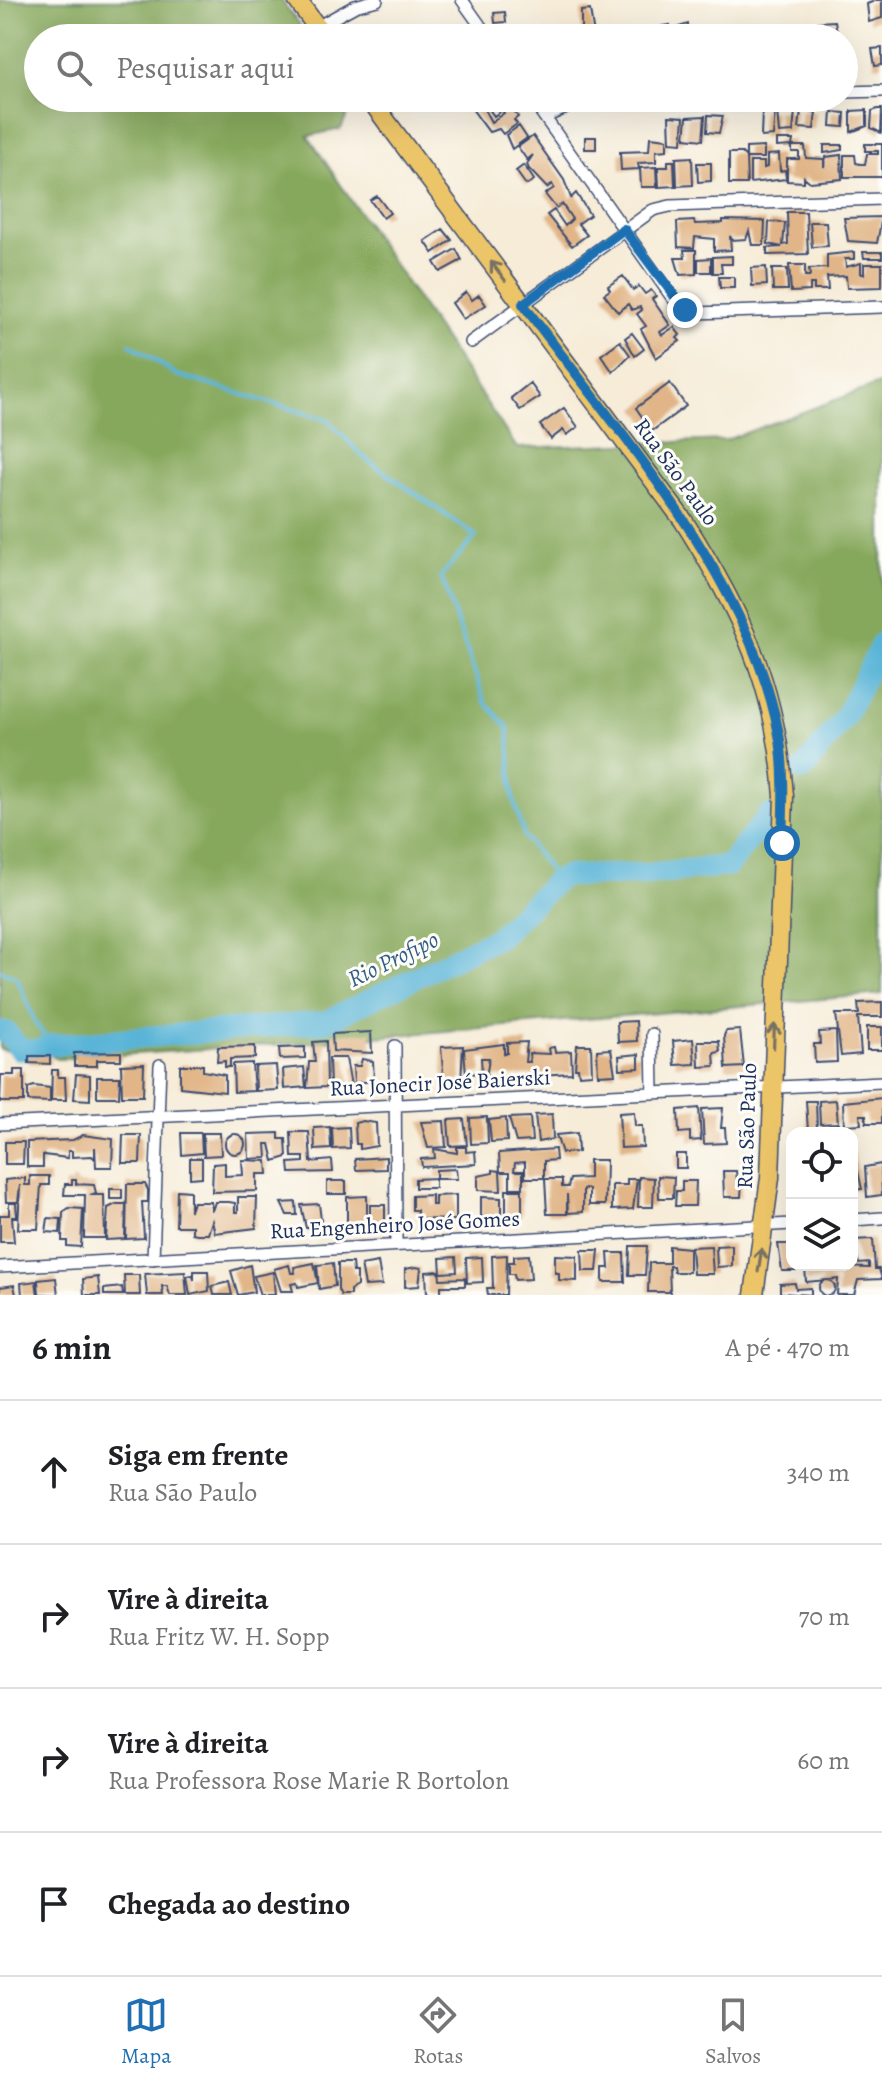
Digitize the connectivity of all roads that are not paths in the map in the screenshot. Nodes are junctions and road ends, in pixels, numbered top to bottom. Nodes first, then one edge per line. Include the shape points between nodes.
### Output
1 (297, 0) edge
2 (377, 0) edge
3 (462, 0) edge
4 (315, 24) edge
5 (331, 24) edge
6 (479, 24) edge
7 (882, 91) edge
8 (858, 92) edge
9 (379, 112) edge
10 (541, 112) edge
11 (557, 112) edge
12 (545, 117) junction
13 (882, 199) edge
14 (624, 229) junction
15 (523, 304) junction
16 (882, 307) edge
17 (471, 342) dead end
18 (652, 1034) dead end
19 (395, 1046) dead end
20 (160, 1065) dead end
21 (882, 1082) edge
22 (772, 1089) junction
23 (653, 1093) junction
24 (396, 1105) junction
25 (158, 1117) junction
26 (0, 1124) edge
27 (882, 1218) edge
28 (858, 1220) edge
29 (786, 1224) edge
30 (765, 1225) junction
31 (396, 1244) junction
32 (153, 1259) junction
33 (0, 1267) edge
34 (754, 1295) edge

1 - 4 main road
2 - 5 street via 355,6
3 - 6 street
7 - 8 street
15 -> 9 main road, Rua São Paulo
10 - 12 street
11 - 12 street
12 - 14 street
13 - 14 street via 670,206 653,210
14 - 15 street
14 - 16 street via 678,304 695,313
15 - 17 street
22 -> 15 main road, Rua São Paulo via 784,796 780,740 765,685 723,583 683,520
18 - 23 street
19 - 24 street
20 - 25 street
21 - 22 street, Rua Jonecir José Baierski
22 - 23 street, Rua Jonecir José Baierski
22 - 30 main road, Rua São Paulo
23 - 24 street, Rua Jonecir José Baierski
24 - 25 street, Rua Jonecir José Baierski
24 - 31 street
25 - 26 street, Rua Jonecir José Baierski
25 - 32 street
27 - 28 street
29 - 30 street, Rua Engenheiro José Gomes
30 - 31 street, Rua Engenheiro José Gomes
34 -> 30 main road, Rua São Paulo
31 - 32 street, Rua Engenheiro José Gomes
32 - 33 street, Rua Engenheiro José Gomes

